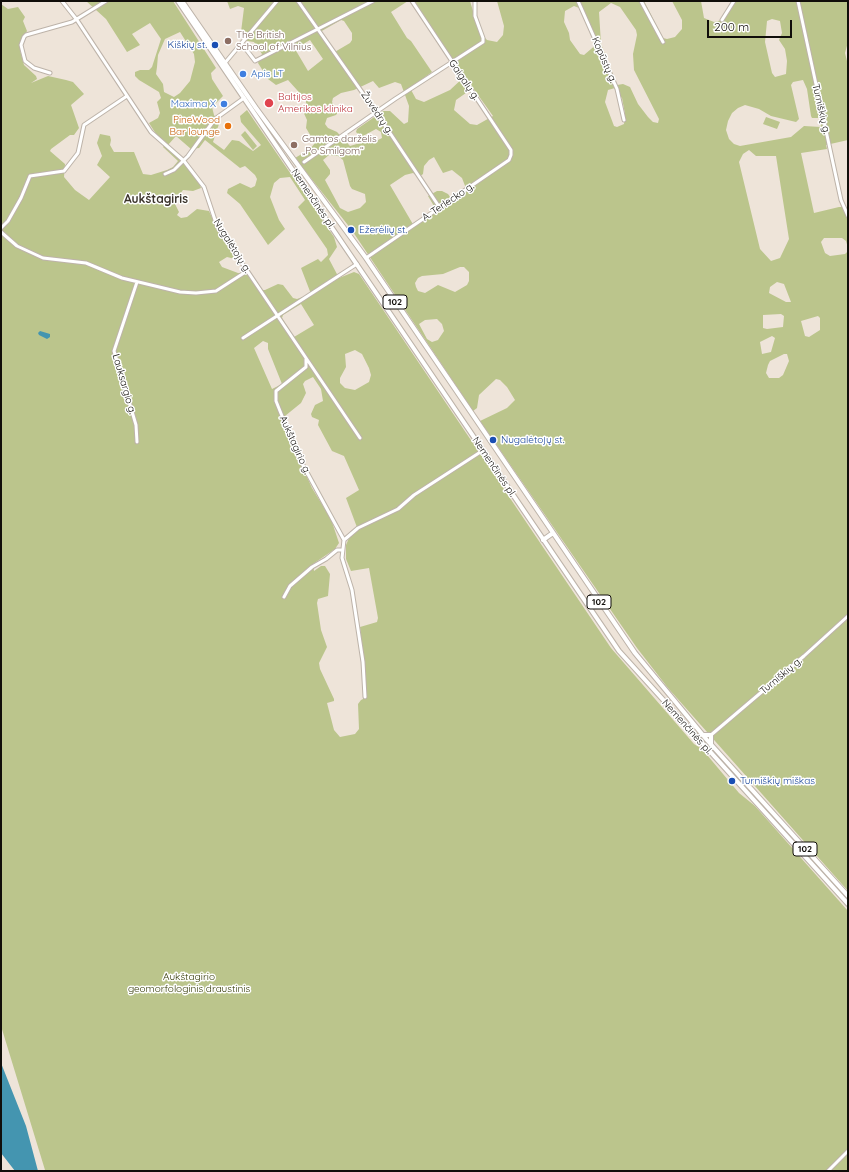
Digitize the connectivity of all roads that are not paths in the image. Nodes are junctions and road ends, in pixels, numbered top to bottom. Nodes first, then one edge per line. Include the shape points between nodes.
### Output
1 (62, 1) edge
2 (106, 1) edge
3 (178, 1) edge
4 (182, 1) edge
5 (277, 1) edge
6 (298, 1) edge
7 (373, 1) edge
8 (412, 1) edge
9 (475, 1) edge
10 (578, 1) edge
11 (641, 1) edge
12 (734, 1) edge
13 (798, 1) edge
14 (77, 20) junction
15 (722, 20) dead end
16 (319, 29) junction
17 (663, 42) dead end
18 (242, 44) junction
19 (452, 61) junction
20 (223, 65) junction
21 (50, 73) dead end
22 (126, 96) junction
23 (244, 98) junction
24 (376, 112) junction
25 (624, 120) dead end
26 (510, 160) joint
27 (184, 161) junction
28 (295, 161) junction
29 (304, 162) junction
30 (302, 171) junction
31 (165, 174) dead end
32 (440, 208) junction
33 (848, 216) edge
34 (1, 228) edge
35 (1, 232) edge
36 (366, 258) junction
37 (357, 264) junction
38 (247, 271) junction
39 (137, 282) junction
40 (279, 316) junction
41 (243, 338) dead end
42 (305, 357) junction
43 (360, 438) dead end
44 (137, 442) dead end
45 (482, 451) junction
46 (552, 533) junction
47 (344, 540) junction
48 (543, 540) junction
49 (342, 550) junction
50 (284, 597) dead end
51 (848, 616) edge
52 (366, 697) dead end
53 (680, 709) junction
54 (675, 713) junction
55 (702, 735) junction
56 (711, 735) junction
57 (711, 745) junction
58 (750, 788) junction
59 (746, 791) junction
60 (848, 896) edge
61 (848, 904) edge
62 (848, 1151) edge
63 (828, 1171) edge

1 - 14 street, Nugalėtojų g.
2 - 14 street
3 - 20 main road, Nemenčinės pl. / 102
4 - 20 main road, Nemenčinės pl. / 102
5 - 18 street
6 - 16 street, Žuvėdrų g.
7 - 16 street
8 - 19 street, Gaigalų g.
9 - 19 street via 475,16 483,41
10 - 25 street, Kopūstų g. via 617,89
11 - 17 street
12 - 15 street
13 - 33 street, Turniškių g. via 841,200
14 - 21 street via 24,37 21,45 25,61 34,68
14 - 22 street, Nugalėtojų g.
16 - 18 street via 255,61
16 - 24 street, Žuvėdrų g.
18 - 20 street
19 - 24 street
19 - 26 street, Gaigalų g. via 511,150
20 - 23 main road, Nemenčinės pl. / 102
20 - 28 main road, Nemenčinės pl. / 102
22 - 27 street, Nugalėtojų g. via 155,137
22 - 34 street via 84,125 78,154 64,171 30,176 21,198
23 - 27 street via 215,119
23 - 37 main road, Nemenčinės pl. / 102
24 - 29 street
24 - 32 street, Žuvėdrų g.
26 - 32 street, A. Terlecko g.
27 - 31 street
27 - 38 street, Nugalėtojų g. via 206,191 215,222
28 - 29 street
28 - 30 main road, Nemenčinės pl. / 102
29 - 30 street
30 - 36 main road, Nemenčinės pl. / 102
32 - 36 street, A. Terlecko g.
35 - 39 street via 17,246 38,256 86,263
36 - 37 main road
36 - 46 main road, Nemenčinės pl. / 102
37 - 40 street
37 - 45 main road, Nemenčinės pl. / 102
38 - 39 street via 216,291 196,293 158,288
38 - 40 street, Nugalėtojų g.
39 - 44 street, Lauksargio g. via 114,351 136,425
40 - 41 street
40 - 42 street, Nugalėtojų g.
42 - 43 street, Nugalėtojų g.
42 - 47 street, Aukštagirio g. via 306,367 276,391 276,401 298,456
45 - 47 street via 414,495 398,509 358,528
45 - 48 main road, Nemenčinės pl. / 102
46 - 48 main road
46 - 53 main road, Nemenčinės pl. / 102 via 631,646
47 - 49 street
48 - 54 main road, Nemenčinės pl. / 102 via 619,651
49 - 50 street via 337,550 312,567 290,586
49 - 52 street via 353,596
51 - 56 street, Turniškių g. via 810,652
53 - 54 main road
53 - 55 main road, Nemenčinės pl. / 102
54 - 59 main road, Nemenčinės pl. / 102
55 - 56 main road
55 - 57 main road, Nemenčinės pl. / 102
56 - 57 main road
57 - 58 main road, Nemenčinės pl. / 102
58 - 59 main road
58 - 60 main road, Nemenčinės pl. / 102
59 - 61 main road, Nemenčinės pl. / 102
62 - 63 street

